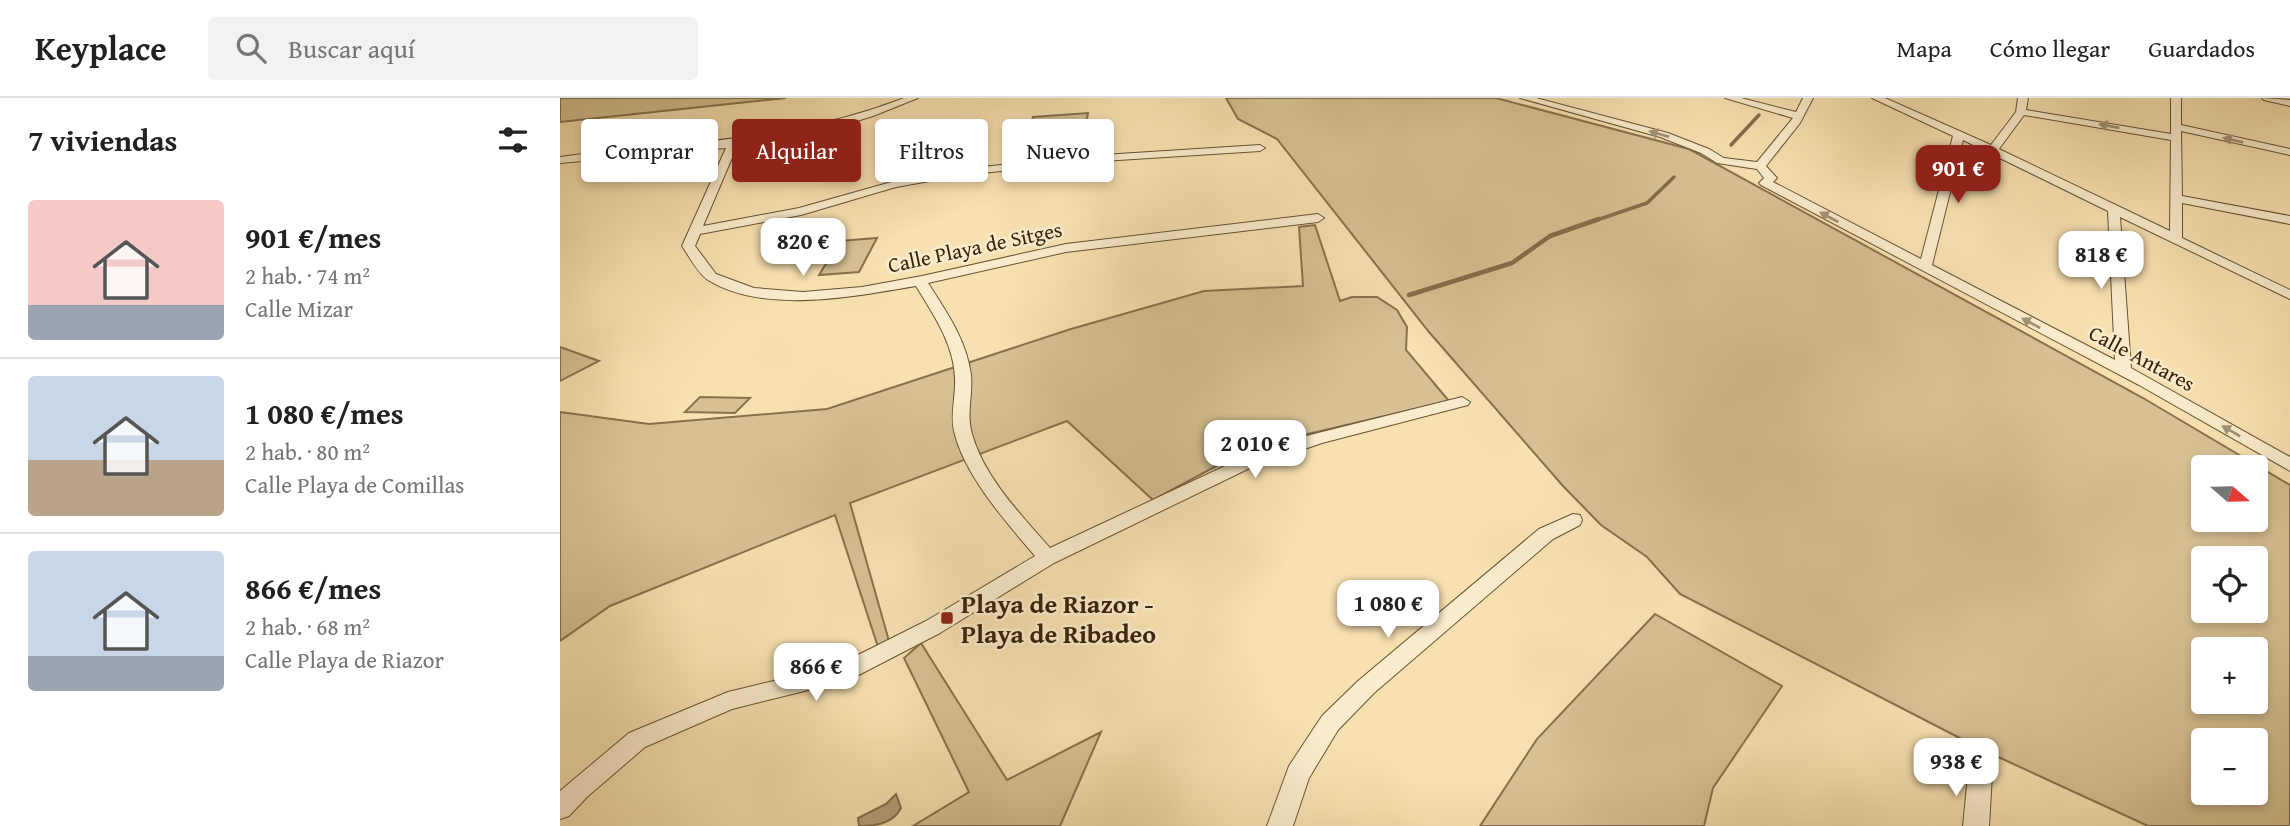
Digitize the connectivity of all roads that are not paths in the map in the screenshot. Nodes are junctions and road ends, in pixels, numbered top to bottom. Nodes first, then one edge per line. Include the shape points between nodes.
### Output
1 (914, 98) edge
2 (1525, 98) edge
3 (1730, 98) edge
4 (1808, 98) edge
5 (1877, 98) edge
6 (2023, 98) edge
7 (2176, 98) edge
8 (2267, 98) edge
9 (2290, 103) edge
10 (2021, 111) junction
11 (1798, 116) junction
12 (854, 119) edge
13 (2176, 132) junction
14 (1959, 135) junction
15 (732, 144) edge
16 (732, 146) edge
17 (1260, 148) dead end
18 (1993, 150) junction
19 (2290, 152) edge
20 (560, 160) edge
21 (1760, 166) junction
22 (2176, 198) junction
23 (2114, 210) junction
24 (1318, 218) dead end
25 (2290, 220) edge
26 (695, 230) junction
27 (2176, 240) junction
28 (1925, 268) junction
29 (921, 283) junction
30 (2290, 295) edge
31 (2123, 371) junction
32 (1462, 402) dead end
33 (2290, 465) edge
34 (1573, 520) dead end
35 (1048, 558) junction
36 (1980, 775) dead end
37 (560, 808) edge
38 (1280, 826) edge
39 (1976, 826) edge

1 - 12 street
21 -> 2 street via 1721,161 1664,135
3 - 11 street
4 - 11 street
5 - 14 street
6 - 10 street
7 - 13 street
8 - 9 street
13 -> 10 street
10 - 18 street
11 - 21 street
19 -> 13 street
13 - 22 street
14 - 18 street
14 - 28 street
15 - 20 street
16 - 26 street, Calle Playa de Sitges
17 - 26 street via 964,172 872,190 801,211
18 - 23 street
28 -> 21 street, Calle Antares via 1765,183 1770,178
22 - 25 street
22 - 27 street
23 - 27 street
23 - 31 street
24 - 29 street, Calle Playa de Sitges via 1062,249
26 - 29 street, Calle Playa de Sitges via 688,246 694,263 713,279 750,291 819,295
27 - 30 street
31 -> 28 street, Calle Antares
29 - 35 street via 957,348 964,377 959,409 964,437 995,495
33 -> 31 street, Calle Antares
32 - 35 street via 1316,439 1246,463
34 - 38 street via 1546,534 1330,723 1298,774
35 - 37 street via 841,674 728,701 637,740
36 - 39 street

